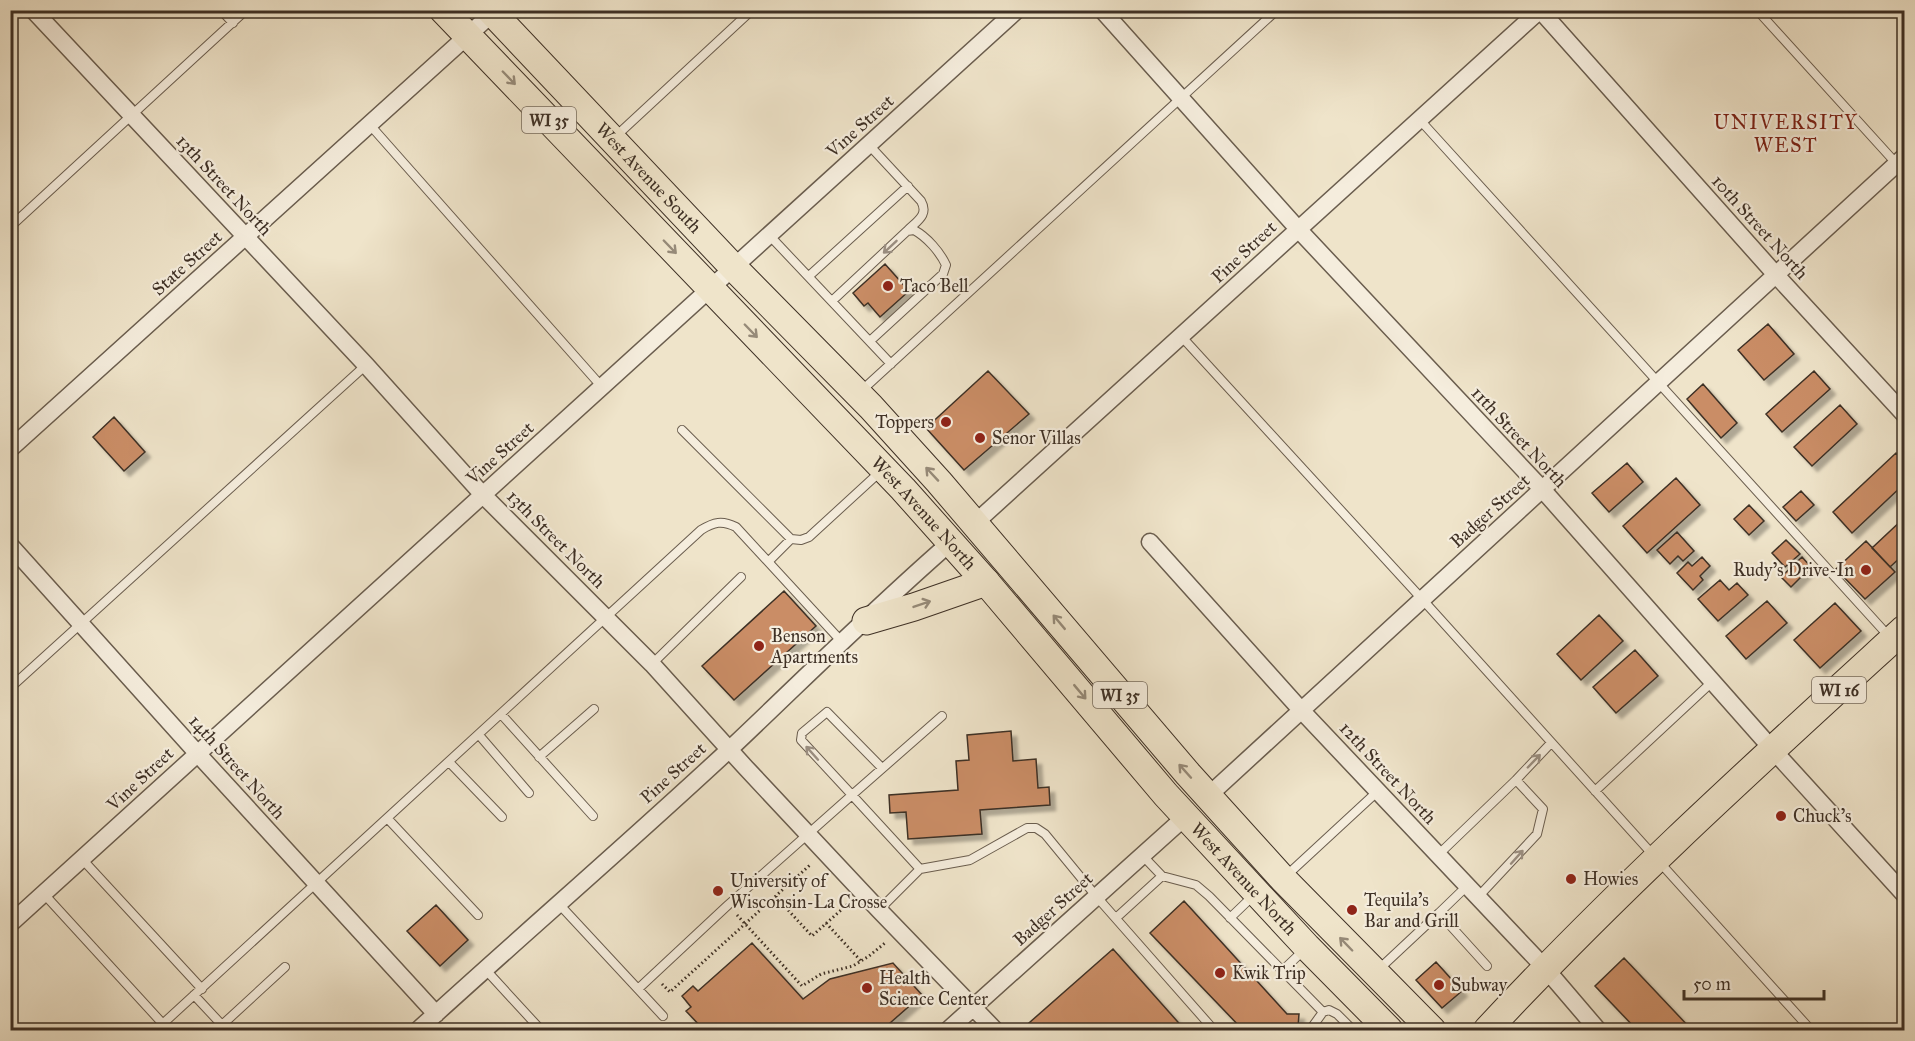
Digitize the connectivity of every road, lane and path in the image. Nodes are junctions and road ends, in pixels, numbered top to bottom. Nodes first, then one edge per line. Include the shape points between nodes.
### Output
1 (33, 10) edge
2 (221, 10) edge
3 (246, 10) edge
4 (443, 10) edge
5 (752, 10) edge
6 (1017, 10) edge
7 (1102, 10) edge
8 (1278, 10) edge
9 (1757, 10) edge
10 (493, 11) edge
11 (1540, 11) edge
12 (233, 23) junction
13 (468, 36) junction
14 (1182, 99) junction
15 (132, 116) junction
16 (1419, 119) junction
17 (370, 125) junction
18 (613, 140) junction
19 (869, 145) junction
20 (1902, 164) edge
21 (908, 186) junction
22 (10, 227) edge
23 (1298, 229) junction
24 (907, 231) junction
25 (769, 235) junction
26 (246, 236) junction
27 (734, 267) junction
28 (1776, 275) junction
29 (808, 276) junction
30 (710, 289) junction
31 (832, 301) junction
32 (1181, 336) junction
33 (870, 341) junction
34 (891, 364) junction
35 (366, 365) junction
36 (1658, 383) junction
37 (602, 387) junction
38 (858, 394) junction
39 (1905, 414) edge
40 (682, 430) dead end
41 (10, 449) edge
42 (883, 469) junction
43 (1542, 489) junction
44 (483, 495) junction
45 (975, 523) junction
46 (791, 539) junction
47 (951, 542) junction
48 (1150, 542) dead end
49 (10, 545) edge
50 (769, 561) junction
51 (741, 577) dead end
52 (986, 582) junction
53 (1422, 599) junction
54 (607, 617) junction
55 (866, 621) junction
56 (81, 624) junction
57 (1901, 641) edge
58 (842, 642) junction
59 (652, 664) junction
60 (1712, 682) junction
61 (10, 688) edge
62 (594, 709) dead end
63 (1301, 710) junction
64 (501, 714) junction
65 (942, 716) dead end
66 (479, 735) junction
67 (1551, 743) junction
68 (729, 749) junction
69 (1773, 750) junction
70 (197, 753) junction
71 (539, 757) junction
72 (449, 762) junction
73 (882, 768) junction
74 (1516, 780) junction
75 (1595, 790) junction
76 (1378, 791) junction
77 (529, 793) dead end
78 (852, 795) junction
79 (1208, 796) junction
80 (593, 816) dead end
81 (502, 817) dead end
82 (1185, 817) junction
83 (387, 819) junction
84 (808, 833) junction
85 (1142, 855) junction
86 (1438, 855) junction
87 (1656, 858) junction
88 (82, 859) junction
89 (811, 864) dead end
90 (920, 869) junction
91 (1162, 876) junction
92 (1283, 879) junction
93 (316, 884) junction
94 (1473, 892) junction
95 (1257, 893) junction
96 (44, 894) junction
97 (1905, 894) edge
98 (1096, 896) junction
99 (776, 897) junction
100 (558, 903) junction
101 (848, 904) dead end
102 (728, 905) junction
103 (879, 910) junction
104 (1438, 913) junction
105 (478, 915) dead end
106 (1116, 918) junction
107 (1230, 918) junction
108 (826, 923) junction
109 (10, 924) edge
110 (745, 924) junction
111 (885, 943) dead end
112 (1307, 947) junction
113 (861, 961) junction
114 (1487, 966) dead end
115 (285, 968) dead end
116 (1545, 968) junction
117 (485, 969) junction
118 (1282, 971) junction
119 (653, 974) junction
120 (1375, 974) junction
121 (202, 989) junction
122 (638, 989) junction
123 (194, 995) junction
124 (972, 1007) junction
125 (1323, 1012) junction
126 (436, 1014) junction
127 (663, 1016) dead end
128 (163, 1023) junction
129 (219, 1028) edge
130 (156, 1030) edge
131 (418, 1030) edge
132 (541, 1030) edge
133 (948, 1030) edge
134 (995, 1030) edge
135 (1214, 1030) edge
136 (1312, 1030) edge
137 (1353, 1030) edge
138 (1389, 1030) edge
139 (1432, 1030) edge
140 (1487, 1030) edge
141 (1598, 1030) edge
142 (1811, 1030) edge

1 - 15 street, 13th Street North
2 - 12 lane
3 - 12 lane
4 - 13 main road, West Avenue North / WI 35
5 - 18 lane
6 - 19 street, Vine Street
7 - 14 street, 11th Street North
8 - 14 lane
9 - 20 lane
10 - 13 street, State Street
10 - 18 main road, West Avenue South / WI 35
11 - 16 street, Pine Street
11 - 28 street, 10th Street North
12 - 15 lane
13 - 17 street, State Street
13 -> 30 main road, West Avenue North / WI 35
14 - 23 street, 11th Street North
14 - 34 lane
15 - 22 lane
15 - 26 street, 13th Street North
16 - 23 street, Pine Street
16 - 36 lane
17 - 26 street, State Street
17 - 37 lane
18 - 27 main road, West Avenue South / WI 35
19 - 21 lane
19 - 25 street, Vine Street
20 - 28 street, Badger Street
21 - 24 lane via 925,207 924,215
21 - 29 lane
23 - 32 street, Pine Street
23 - 43 street, 11th Street North
24 -> 31 lane
24 - 33 lane via 921,233 942,257 946,265 943,274
25 - 27 street, Vine Street
25 - 29 lane
26 - 35 street, 13th Street North
26 - 41 street, State Street
27 - 30 street, Vine Street
27 - 38 main road, West Avenue North / WI 35
28 - 36 street, Badger Street
28 - 39 street, 10th Street North
29 - 31 lane
30 - 37 street, Vine Street
30 -> 42 main road, West Avenue North / WI 35
31 - 33 lane
32 - 45 street, Pine Street
32 - 53 lane
33 - 34 lane
34 - 38 lane
35 - 44 street, 13th Street North
35 - 56 lane
36 - 43 street, Badger Street
36 - 57 lane
37 - 44 street, Vine Street
45 -> 38 main road, West Avenue North / WI 35
40 - 46 lane
42 - 46 lane via 809,537
42 - 47 main road, West Avenue North / WI 35
43 - 53 street, Badger Street
43 - 60 street, 11th Street North
44 - 54 street, 13th Street North
44 - 70 street, Vine Street
79 -> 45 main road, West Avenue North / WI 35
46 - 50 lane
47 - 52 main road, West Avenue North / WI 35
47 - 55 street, Pine Street via 898,587
48 - 63 street, 12th Street North
49 - 56 street, 14th Street North
50 - 54 lane via 736,527 724,521 712,523
50 - 58 lane
51 - 59 lane
55 -> 52 main road
52 -> 82 main road, West Avenue North / WI 35
53 - 63 street, Badger Street
53 - 67 lane
54 - 59 street, 13th Street North
54 - 64 lane
55 - 58 street, Pine Street
56 - 61 lane
56 - 70 street, 14th Street North
57 - 69 main road, WI 16
58 - 68 street, Pine Street
59 - 68 street, 13th Street North
60 - 69 street, 11th Street North
60 - 75 lane
62 - 71 lane
63 - 76 street, 12th Street North
63 - 79 street, Badger Street
64 - 66 lane
64 - 71 lane
65 - 73 lane
66 - 72 lane
66 - 77 lane
74 -> 67 lane
67 - 75 lane
68 - 84 street, 13th Street North
68 - 100 street, Pine Street
69 - 87 main road, WI 16
69 - 97 street, 11th Street North
70 - 88 street, Vine Street
70 - 93 street, 14th Street North
71 - 80 lane
72 - 81 lane
72 - 83 lane
73 - 78 lane
78 -> 73 lane via 801,740 802,733 828,712
74 - 86 lane
94 -> 74 lane via 1537,834 1543,809
75 - 87 lane
76 - 86 street, 12th Street North
76 - 92 lane
78 - 84 lane
78 - 90 lane
79 - 92 main road, West Avenue North / WI 35
82 - 85 street, Badger Street
82 - 95 main road, West Avenue North / WI 35
83 - 93 lane
83 - 105 lane
84 - 102 lane
84 - 103 street, 13th Street North
85 - 91 lane
85 - 98 street, Badger Street
86 - 94 street, 12th Street North
87 - 116 main road, WI 16
87 - 142 lane
88 - 96 street, Vine Street
88 - 121 lane
89 - 99 path
90 - 98 lane via 970,860 1027,828 1036,828
90 - 103 lane
91 - 106 lane
91 - 107 lane via 1196,885
120 -> 92 main road, West Avenue North / WI 35
93 - 121 lane
93 - 126 street, 14th Street North
94 - 104 lane
94 - 116 street, 12th Street North
95 - 107 lane
95 - 112 main road, West Avenue North / WI 35
96 - 109 street, Vine Street
96 - 128 lane
98 - 106 lane
98 - 124 street, Badger Street
99 - 108 path via 812,936
99 - 110 path
100 - 117 street, Pine Street
100 - 122 lane
101 - 108 path
102 - 110 path
102 - 119 lane
103 - 124 street, 13th Street North
104 - 114 lane
104 - 120 lane
106 - 135 lane
107 - 118 lane
108 - 113 path
110 - 113 path via 802,986 821,974
110 - 119 path via 670,992
111 - 113 path
112 - 118 lane
112 - 138 main road, West Avenue North / WI 35
115 - 129 lane
116 - 140 main road, WI 16
116 - 141 street, 12th Street North
117 - 126 street, Pine Street
117 - 132 lane
118 - 125 lane
119 - 122 lane
120 - 139 main road, West Avenue North / WI 35
121 - 123 lane
122 - 127 lane
123 - 128 lane
123 - 129 lane
124 - 133 street, Badger Street
124 - 134 street
125 - 136 lane
125 - 137 lane via 1337,1014
126 - 131 street, Pine Street
128 - 130 lane

